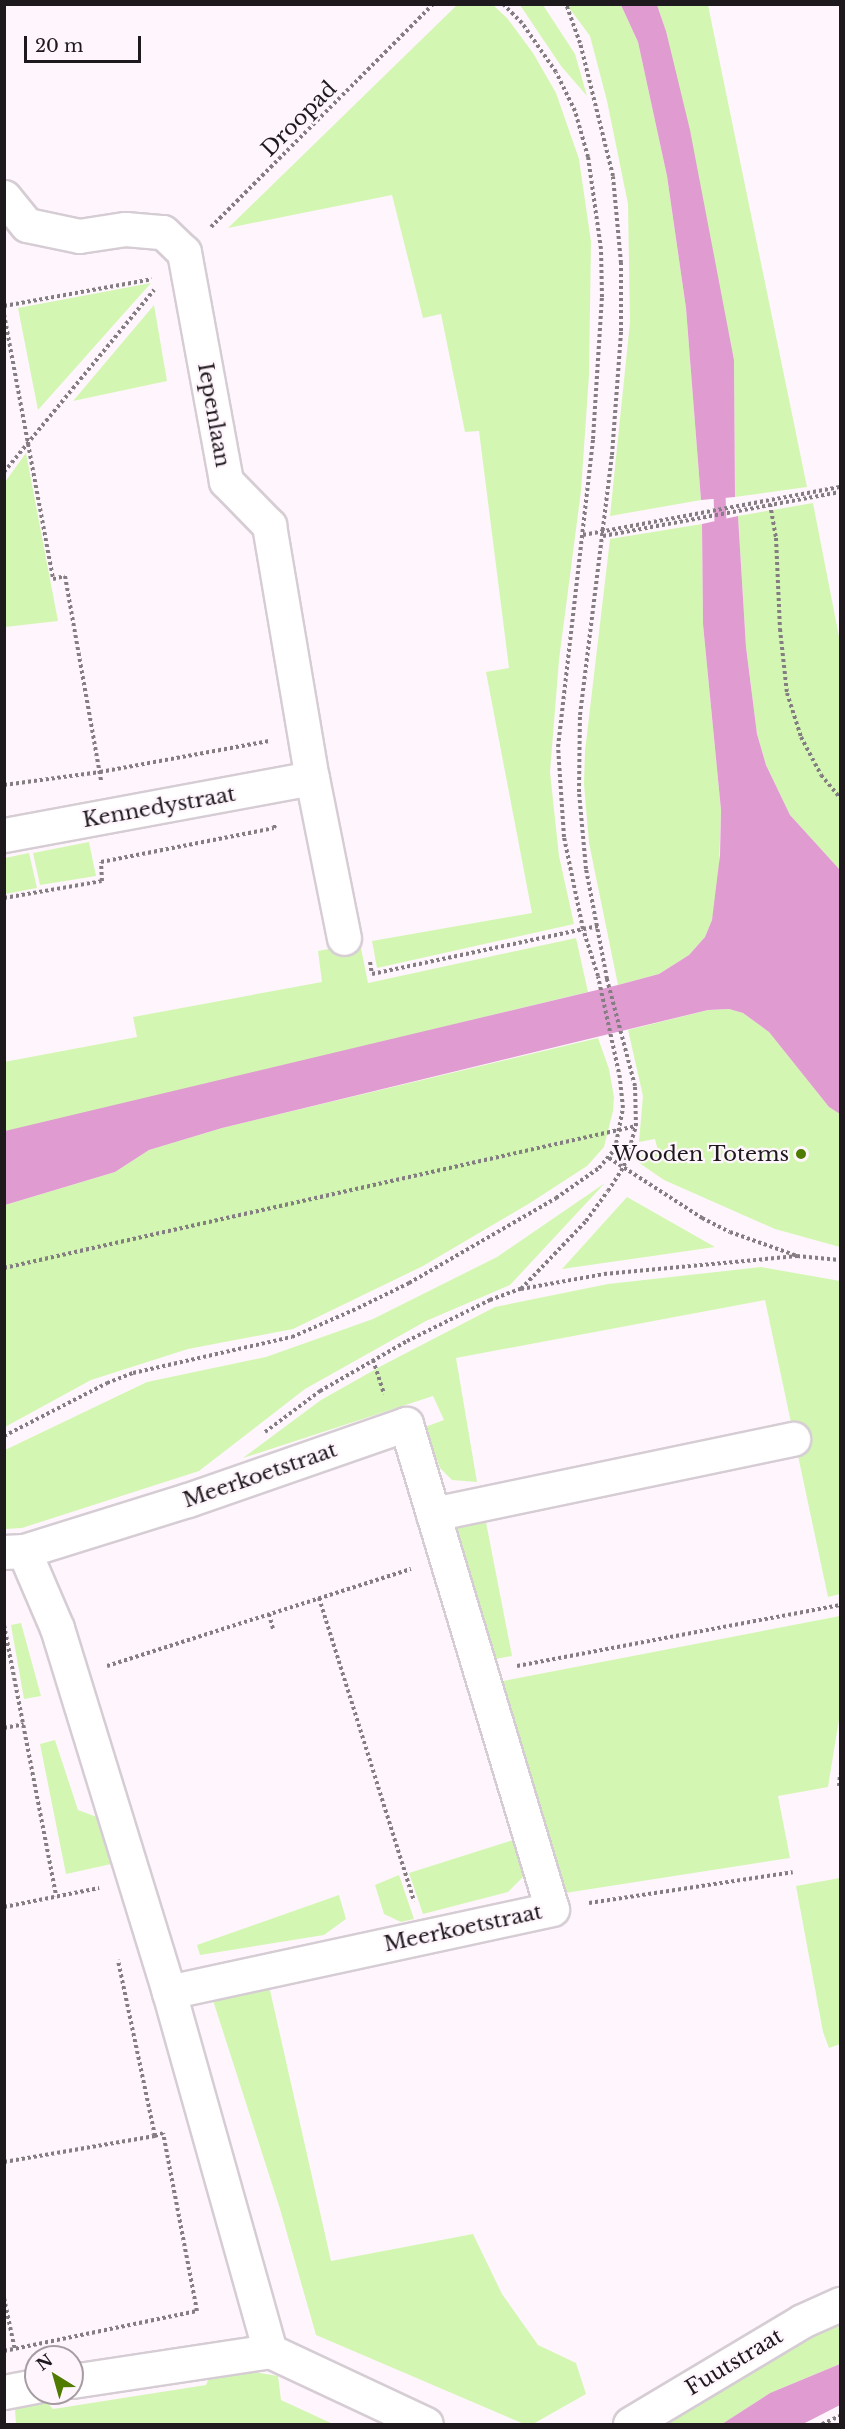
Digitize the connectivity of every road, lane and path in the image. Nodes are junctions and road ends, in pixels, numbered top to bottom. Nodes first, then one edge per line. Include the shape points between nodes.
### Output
1 (433, 4) edge
2 (503, 4) edge
3 (566, 4) edge
4 (4, 197) edge
5 (174, 265) junction
6 (4, 306) edge
7 (4, 314) edge
8 (29, 442) junction
9 (4, 472) edge
10 (840, 490) edge
11 (771, 504) junction
12 (759, 505) junction
13 (603, 534) junction
14 (583, 536) junction
15 (305, 734) junction
16 (100, 772) junction
17 (301, 780) junction
18 (4, 785) edge
19 (840, 798) edge
20 (95, 818) junction
21 (4, 835) edge
22 (4, 898) edge
23 (598, 926) junction
24 (583, 929) junction
25 (344, 938) joint
26 (636, 1126) junction
27 (620, 1130) junction
28 (609, 1158) junction
29 (624, 1166) junction
30 (796, 1256) junction
31 (840, 1260) edge
32 (4, 1268) edge
33 (521, 1289) junction
34 (264, 1433) dead end
35 (4, 1436) edge
36 (793, 1439) dead end
37 (433, 1514) junction
38 (14, 1552) edge
39 (447, 1558) junction
40 (319, 1598) junction
41 (840, 1605) edge
42 (269, 1614) junction
43 (4, 1625) edge
44 (273, 1629) dead end
45 (481, 1673) junction
46 (72, 1677) junction
47 (24, 1724) junction
48 (4, 1728) edge
49 (840, 1774) edge
50 (839, 1786) dead end
51 (793, 1872) dead end
52 (56, 1896) junction
53 (105, 1898) dead end
54 (4, 1907) edge
55 (552, 1909) junction
56 (425, 1936) junction
57 (116, 1953) dead end
58 (169, 1992) junction
59 (154, 2136) junction
60 (4, 2162) edge
61 (4, 2298) edge
62 (840, 2304) edge
63 (15, 2349) junction
64 (4, 2351) edge
65 (270, 2351) junction
66 (84, 2379) edge
67 (21, 2389) edge
68 (840, 2416) edge
69 (426, 2424) edge
70 (630, 2424) edge
71 (822, 2424) edge

1 - 5 path, Droopad
2 - 14 path via 522,23 556,72 575,111 588,157 601,249 602,297
3 - 13 path via 580,43 613,176 621,263 618,382
4 - 5 street via 27,225 78,236 125,229 163,232
5 - 6 path
5 - 8 path, Droopad
5 - 15 street, Iepenlaan via 226,481 269,525
7 - 8 path
8 - 9 path, Droopad
8 - 16 path via 53,579 65,576
10 - 11 path
10 - 12 path
11 - 12 path
11 - 19 path via 787,693 806,746 821,775
12 - 13 path
12 - 13 path
13 - 14 path
13 - 23 path via 578,754 580,827
14 - 24 path via 558,747 564,837
15 - 16 path
15 - 17 street, Iepenlaan
16 - 18 path
16 - 20 path via 104,792
17 - 20 street, Kennedystraat
17 - 22 path via 274,828 101,862 102,881
17 - 25 street, Iepenlaan
20 - 21 street, Kennedystraat
23 - 24 path
23 - 26 path via 607,979 635,1086
24 - 25 path via 372,974 364,934
24 - 27 path via 615,1050 623,1107
26 - 27 path
26 - 29 path
27 - 28 path
27 - 32 path
28 - 29 path
28 - 35 path via 586,1178 526,1216 348,1313 292,1337 133,1373
29 - 30 path via 702,1218 753,1242
29 - 33 path via 586,1221
30 - 31 path
30 - 33 path via 604,1274
33 - 34 path via 407,1341 320,1391
36 - 37 street
37 - 38 street, Meerkoetstraat via 406,1424 188,1500
37 - 39 street, Meerkoetstraat
38 - 46 street, Meerkoetstraat via 57,1628
39 - 40 path
39 - 45 street, Meerkoetstraat
40 - 42 path
40 - 56 path
41 - 45 path
42 - 44 path
42 - 46 path
43 - 47 path
45 - 55 street, Meerkoetstraat
46 - 58 street, Meerkoetstraat
47 - 48 path
47 - 52 path
49 - 50 path
51 - 55 path
52 - 53 path via 102,1887
52 - 54 path
55 - 56 street, Meerkoetstraat
56 - 58 street, Meerkoetstraat
57 - 59 path
58 - 65 street, Meerkoetstraat
59 - 60 path
59 - 63 path via 163,2133 197,2311
61 - 63 path
62 - 70 street, Fuutstraat via 802,2321
63 - 64 path
63 - 67 path
65 - 66 street
65 - 69 street
68 - 71 path

